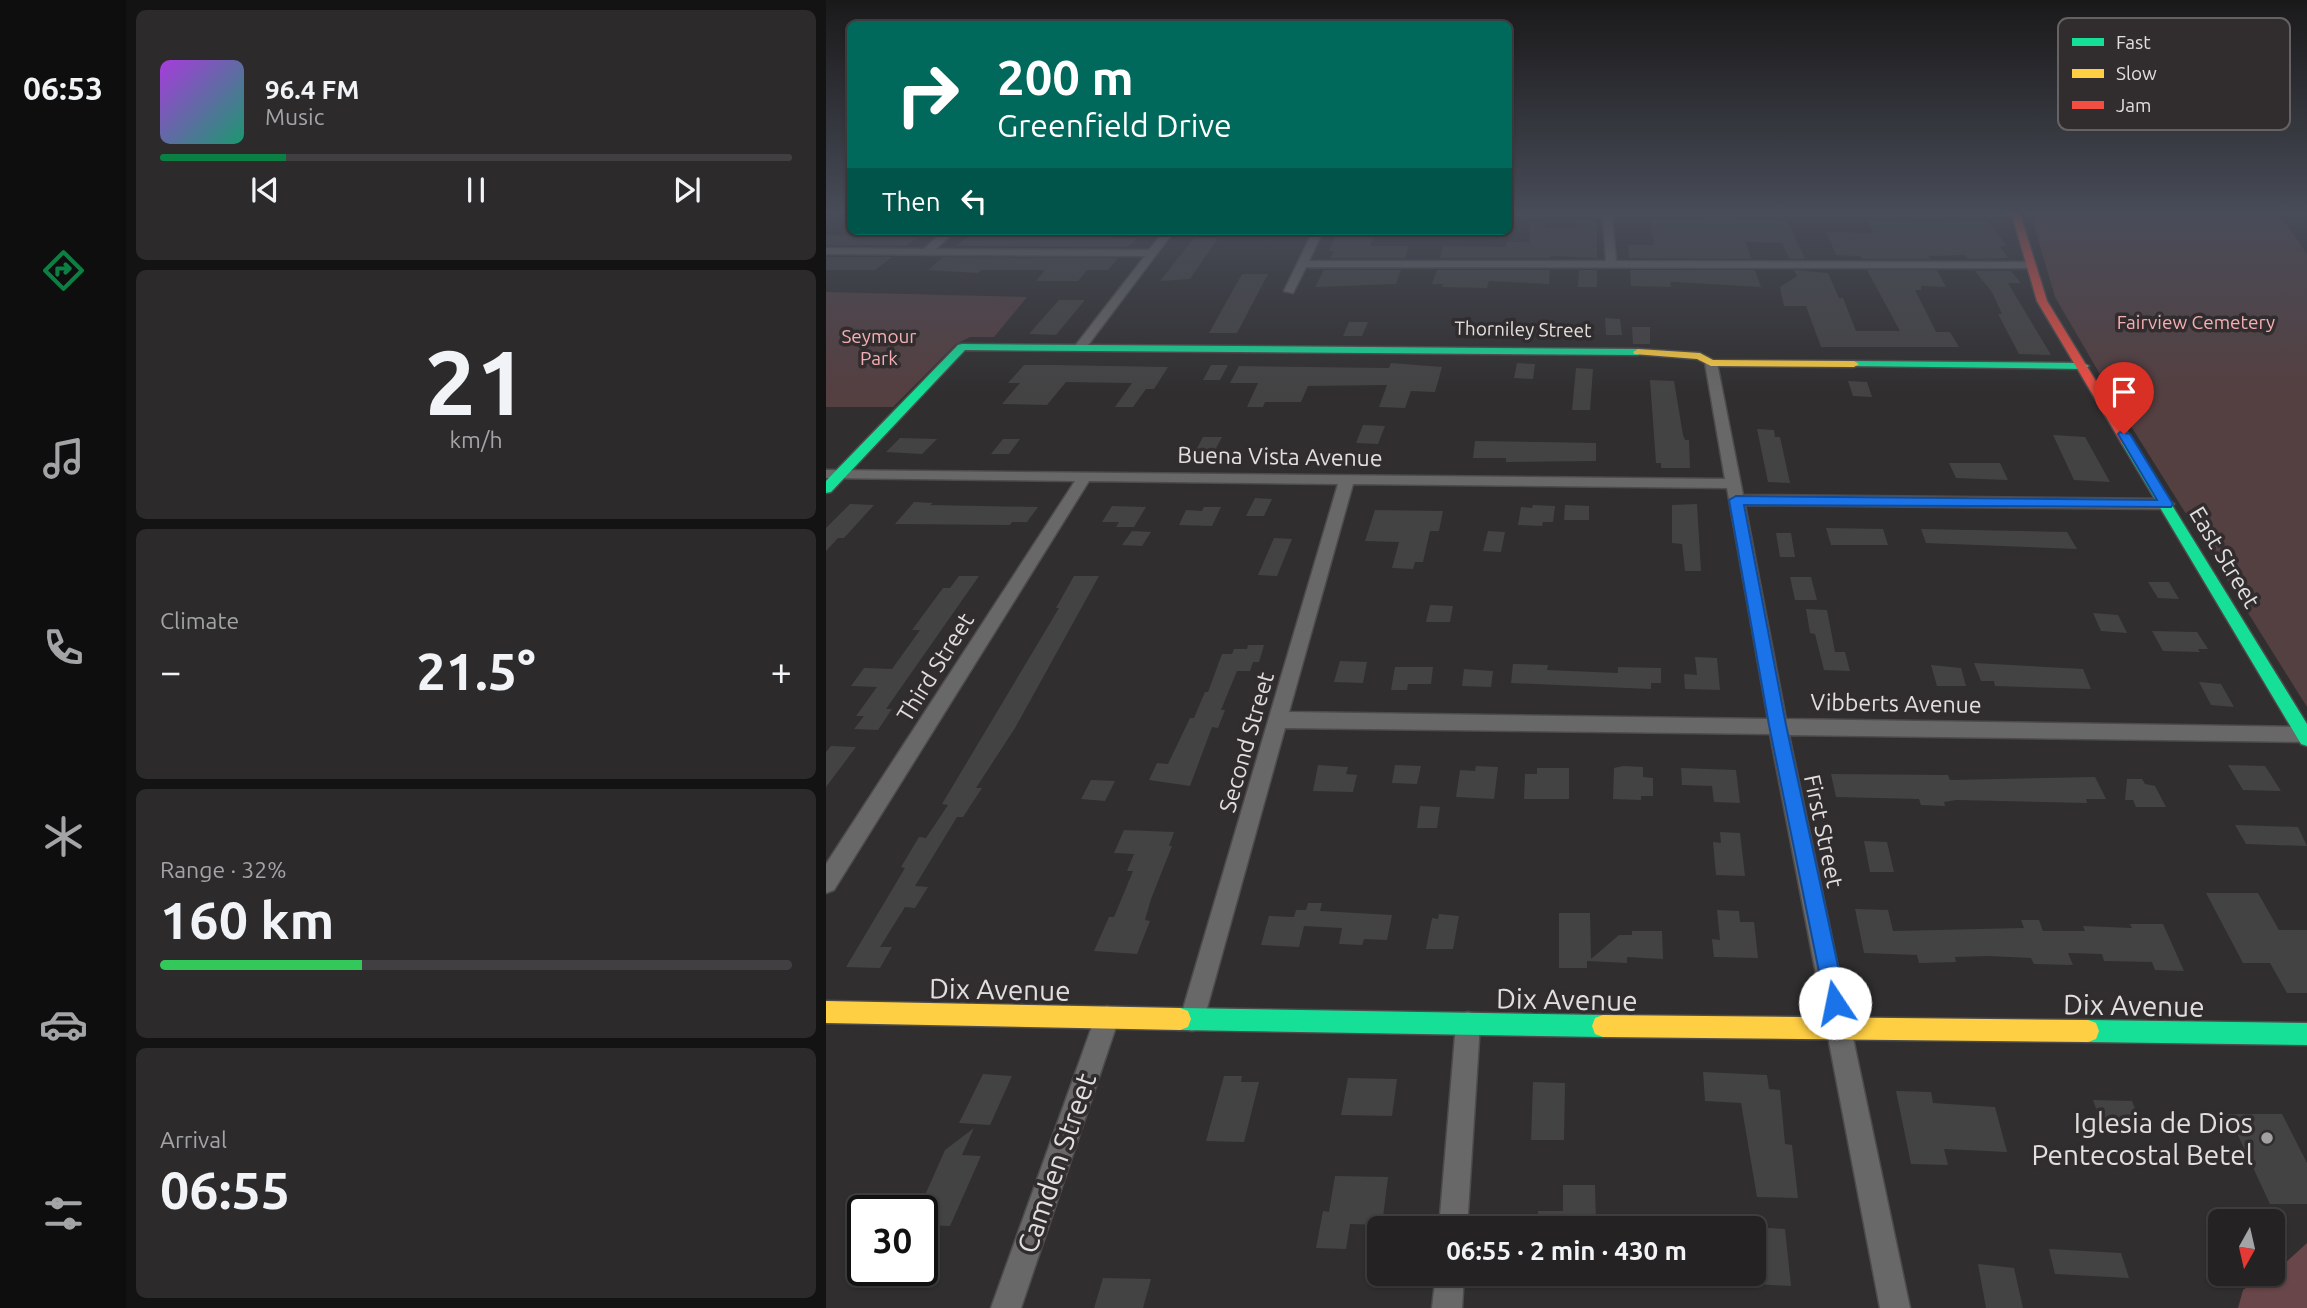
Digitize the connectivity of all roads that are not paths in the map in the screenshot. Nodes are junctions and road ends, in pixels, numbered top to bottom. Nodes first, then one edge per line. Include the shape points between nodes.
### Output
1 (1138, 272) edge
2 (1300, 272) edge
3 (2033, 272) edge
4 (1289, 291) dead end
5 (1081, 346) junction
6 (1711, 363) junction
7 (2082, 366) junction
8 (833, 474) edge
9 (1086, 476) junction
10 (1347, 479) junction
11 (826, 489) edge
12 (1735, 492) junction
13 (2166, 504) junction
14 (1278, 720) junction
15 (1777, 725) junction
16 (2306, 737) edge
17 (826, 883) edge
18 (826, 1012) edge
19 (1107, 1018) junction
20 (1192, 1019) junction
21 (1468, 1024) junction
22 (1840, 1028) junction
23 (2307, 1034) edge
24 (1454, 1216) edge
25 (1449, 1286) edge
26 (1006, 1308) edge
27 (1447, 1308) edge
28 (1895, 1308) edge

1 - 5 street
2 - 4 street
3 - 7 street, East Street via 2042,301
5 - 6 street, Thorniley Street via 1663,352 1700,356
5 - 8 street, Thorniley Street via 961,347
6 - 7 street, Thorniley Street
6 - 12 street, First Street
7 - 13 street, East Street
8 - 9 street, Buena Vista Avenue
8 - 11 street
9 - 10 street, Buena Vista Avenue
9 - 17 street, Third Street
10 - 12 street, Buena Vista Avenue
10 - 14 street, Second Street
12 - 13 street, Buena Vista Avenue
12 - 15 street, First Street
13 - 16 street, East Street
14 - 15 street, Vibberts Avenue
14 - 20 street, Second Street
15 - 16 street, Vibberts Avenue
15 - 22 street, First Street
18 - 19 street, Dix Avenue
19 - 20 street, Dix Avenue
19 - 26 street, Camden Street
20 - 21 street, Dix Avenue
21 - 22 street, Dix Avenue
21 - 24 street
22 - 23 street, Dix Avenue
22 - 28 street, First Street
25 - 27 street

